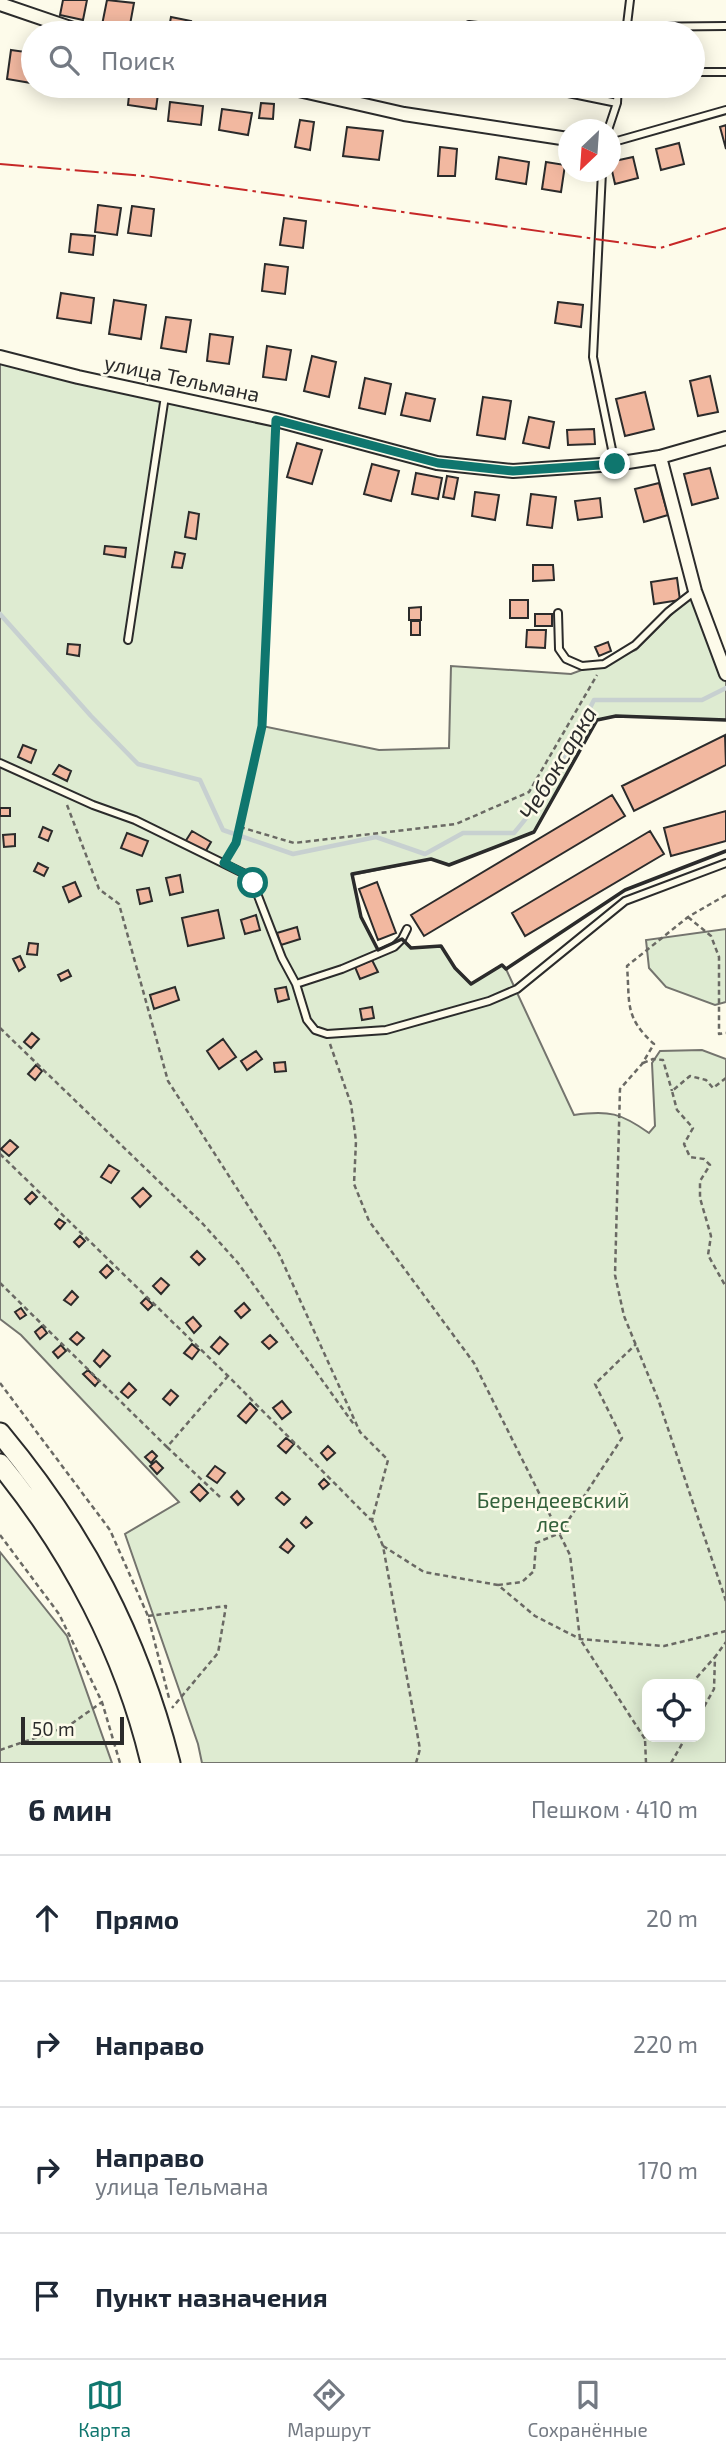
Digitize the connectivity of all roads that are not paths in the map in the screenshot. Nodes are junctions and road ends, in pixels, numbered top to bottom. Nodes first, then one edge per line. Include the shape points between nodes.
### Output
1 (630, 0) edge
2 (0, 4) edge
3 (50, 21) edge
4 (627, 21) edge
5 (726, 26) edge
6 (705, 27) edge
7 (705, 72) edge
8 (726, 72) edge
9 (334, 98) edge
10 (593, 98) edge
11 (617, 98) edge
12 (617, 103) junction
13 (726, 110) edge
14 (612, 119) edge
15 (558, 137) edge
16 (621, 140) edge
17 (602, 182) edge
18 (0, 358) edge
19 (165, 394) junction
20 (726, 438) edge
21 (660, 457) junction
22 (615, 464) junction
23 (695, 591) junction
24 (558, 613) dead end
25 (128, 640) dead end
26 (725, 671) edge
27 (0, 763) edge
28 (726, 863) edge
29 (407, 929) dead end
30 (296, 984) junction
31 (0, 1433) edge
32 (0, 1464) edge
33 (151, 1763) edge
34 (170, 1763) edge

1 - 4 lane
2 - 3 street
5 - 6 lane
7 - 8 lane
9 - 15 street via 404,114
10 - 12 lane
11 - 12 lane
12 - 14 lane
13 - 16 lane
17 - 22 lane via 593,357
18 - 19 street, улица Тельмана
19 - 22 street, улица Тельмана via 438,463 513,471
19 - 25 lane
20 - 21 street, улица Тельмана
21 - 22 street, улица Тельмана
21 - 23 street
23 - 24 lane via 635,645 604,664 582,666 566,659 558,649
23 - 26 street
27 - 30 lane via 135,820 245,874
28 - 30 lane via 625,901 517,989 386,1030 327,1034 315,1030 307,1020
29 - 30 lane via 394,947
31 - 34 main road via 60,1513 113,1604 144,1676
32 - 33 main road via 72,1565 113,1647

